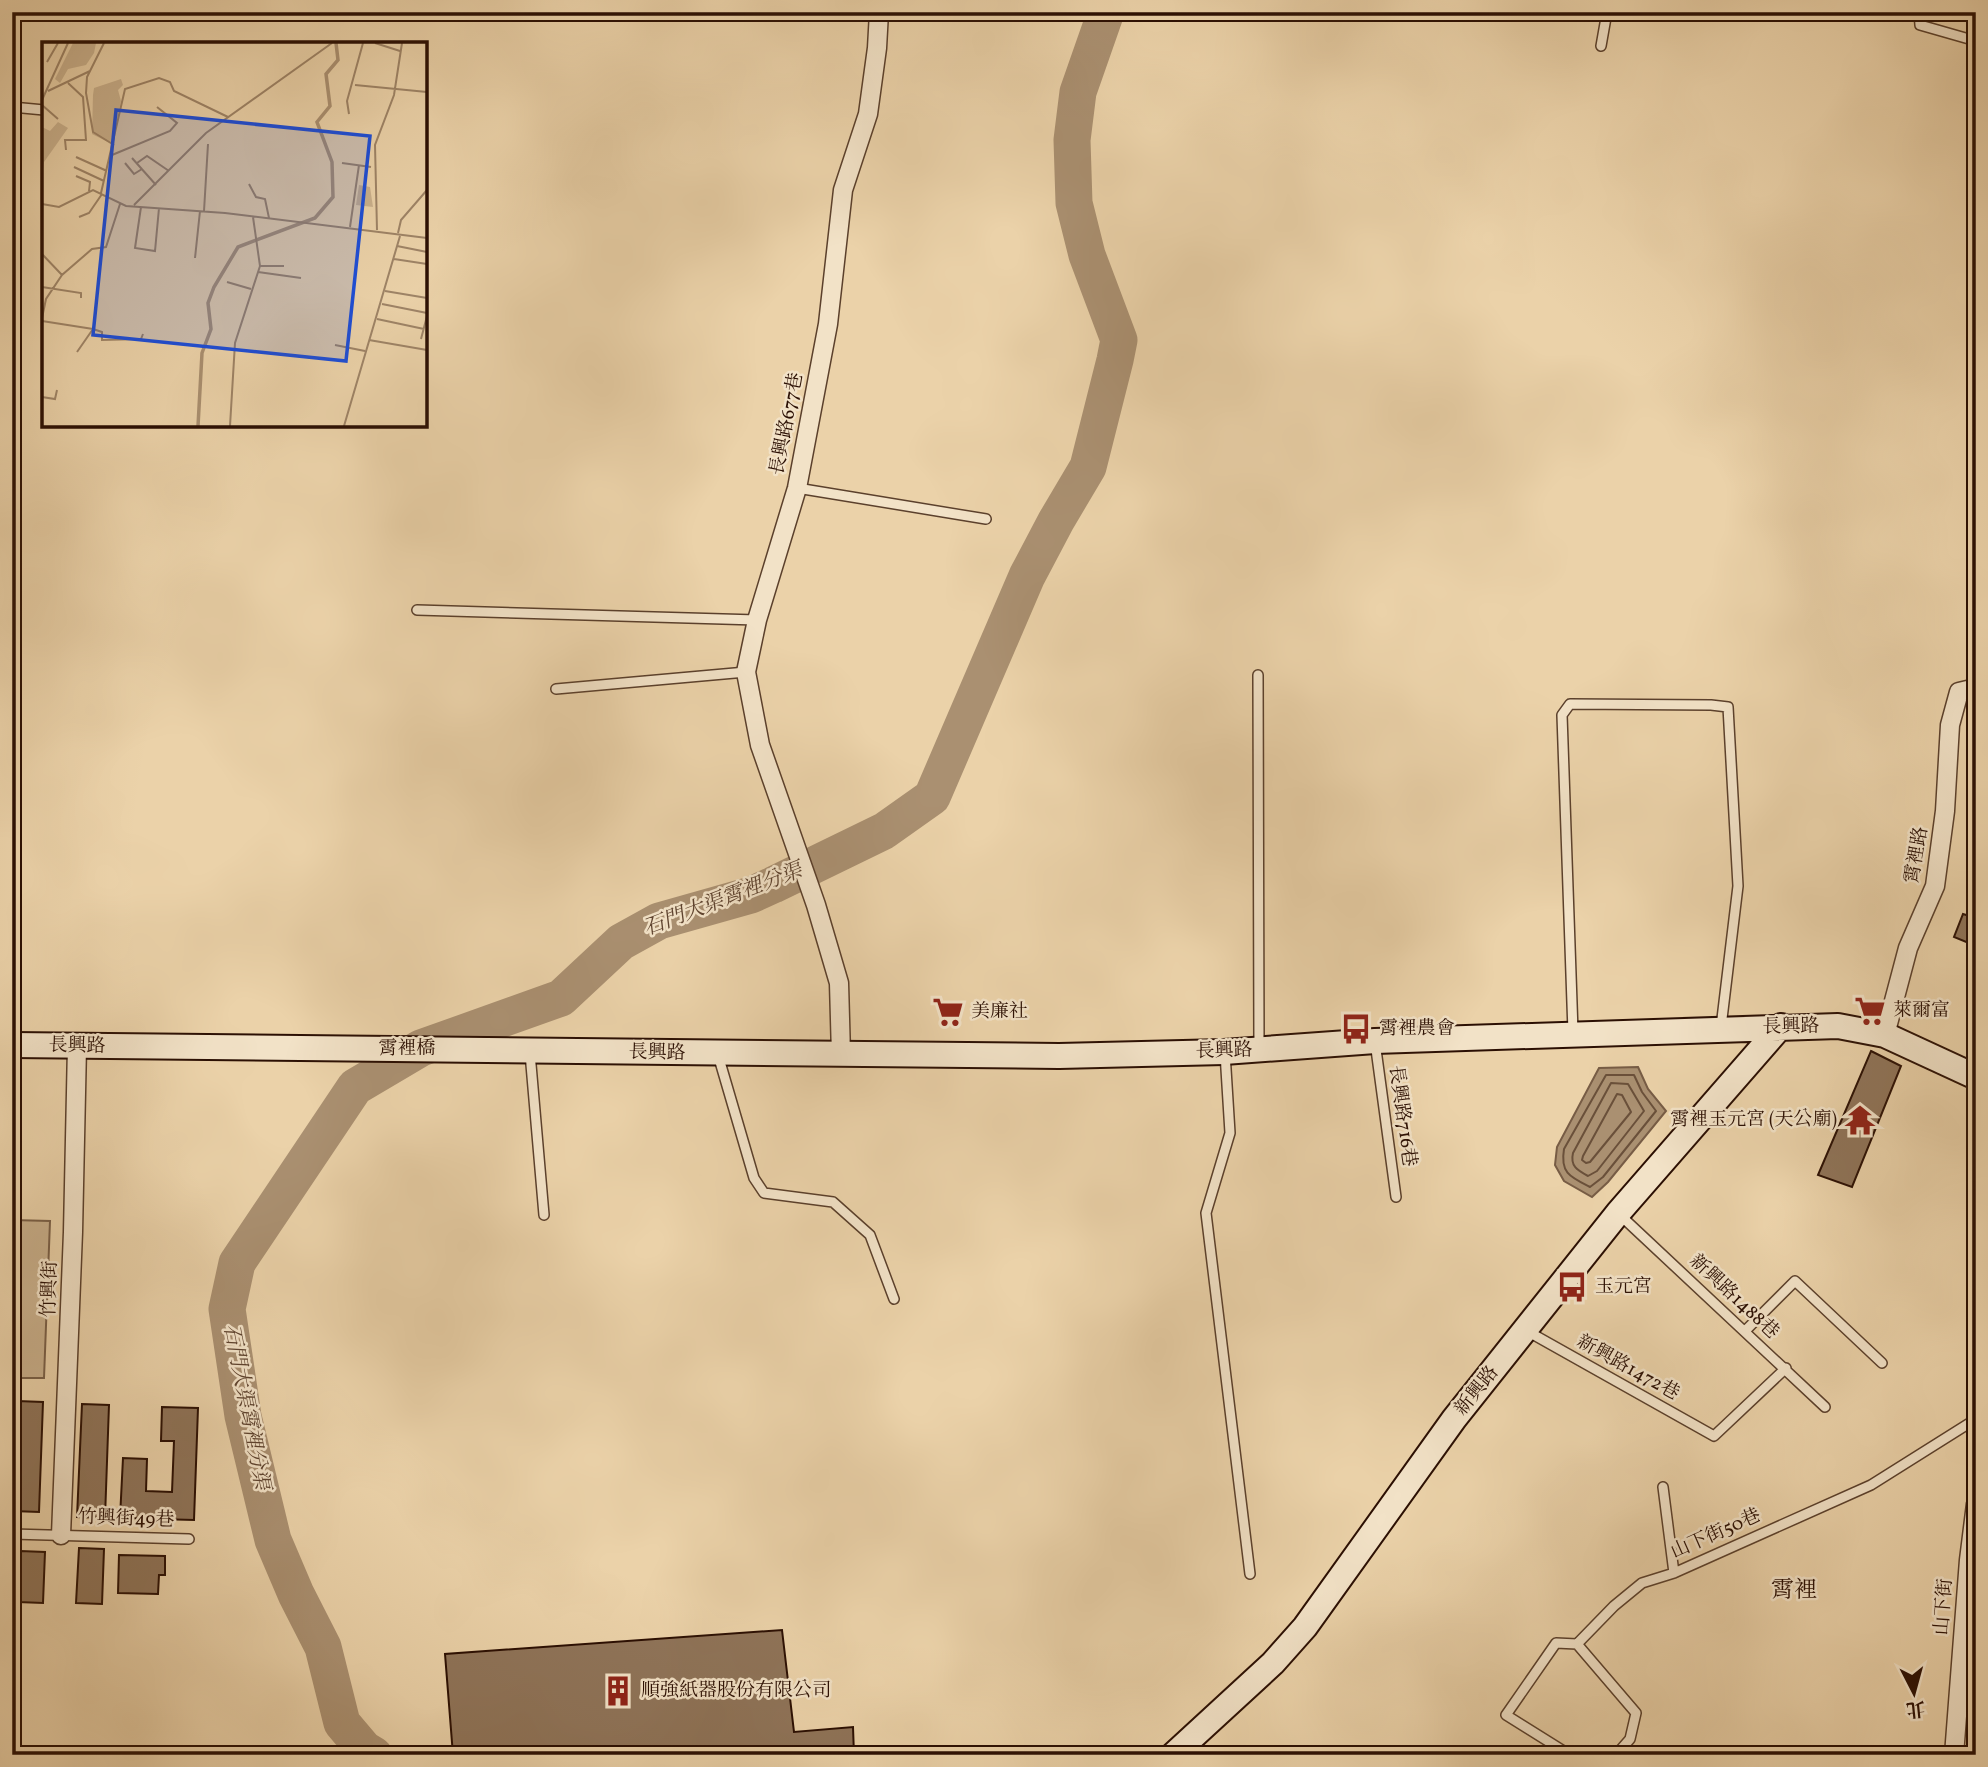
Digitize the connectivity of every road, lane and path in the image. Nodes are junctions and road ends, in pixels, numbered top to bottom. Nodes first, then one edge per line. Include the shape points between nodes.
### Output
1 (879, 12) edge
2 (1607, 12) edge
3 (1919, 12) edge
4 (1976, 41) edge
5 (1601, 46) dead end
6 (12, 107) edge
7 (42, 110) edge
8 (796, 488) junction
9 (986, 519) dead end
10 (417, 610) dead end
11 (757, 620) junction
12 (746, 671) junction
13 (1258, 675) dead end
14 (1976, 688) edge
15 (556, 690) dead end
16 (1781, 1026) junction
17 (1721, 1029) junction
18 (1573, 1035) junction
19 (1885, 1035) junction
20 (1374, 1041) junction
21 (12, 1045) edge
22 (77, 1046) junction
23 (351, 1049) joint
24 (462, 1049) joint
25 (1259, 1050) junction
26 (530, 1051) junction
27 (1224, 1052) junction
28 (717, 1054) junction
29 (841, 1055) junction
30 (1976, 1076) edge
31 (1395, 1197) dead end
32 (1618, 1213) junction
33 (544, 1215) dead end
34 (894, 1299) dead end
35 (1526, 1330) junction
36 (1745, 1331) junction
37 (1882, 1363) dead end
38 (1786, 1368) junction
39 (1825, 1407) dead end
40 (1976, 1419) edge
41 (1663, 1487) dead end
42 (1976, 1504) edge
43 (12, 1534) edge
44 (61, 1535) junction
45 (190, 1539) dead end
46 (1674, 1573) junction
47 (1250, 1574) dead end
48 (1577, 1644) junction
49 (1173, 1755) edge
50 (1570, 1755) edge
51 (1616, 1755) edge
52 (1954, 1755) edge

1 - 8 street, 長興路677巷 via 868,114 843,190 828,324
2 - 5 lane
3 - 4 lane via 1920,25
6 - 7 lane
8 - 9 lane
8 - 11 street, 長興路677巷
10 - 11 lane
11 - 12 street, 長興路677巷
12 - 15 lane
12 - 29 street, 長興路677巷 via 760,746 839,983
13 - 25 lane
14 - 19 street, 霄裡路 via 1959,692 1950,725 1935,886 1908,948
16 - 17 main road, 長興路
16 - 19 main road, 長興路 via 1838,1026
16 - 32 main road, 新興路
17 - 18 main road, 長興路
17 - 18 lane via 1738,886 1728,707 1570,705 1562,715
18 - 20 main road, 長興路
19 - 30 main road, 長興路
20 - 25 main road, 長興路
20 - 31 lane, 長興路716巷
21 - 22 main road, 長興路
22 - 23 main road, 長興路
22 - 44 street, 竹興街
23 - 24 main road, 霄裡橋
24 - 26 main road, 長興路
25 - 27 main road, 長興路
26 - 28 main road, 長興路
26 - 33 lane
27 - 29 main road, 長興路
27 - 47 lane via 1230,1133 1206,1213
28 - 29 main road, 長興路
28 - 34 lane via 754,1178 764,1193 833,1202 870,1235
32 - 35 main road, 新興路
32 - 36 lane, 新興路1488巷
35 - 38 lane, 新興路1472巷 via 1714,1436
35 - 49 main road, 新興路 via 1454,1419 1306,1628
36 - 37 lane via 1795,1281
36 - 38 lane, 新興路1488巷
38 - 39 lane, 新興路1488巷
40 - 46 lane, 山下街50巷 via 1871,1485
41 - 46 lane
42 - 52 street, 山下街
43 - 44 lane, 竹興街49巷
44 - 45 lane, 竹興街49巷
46 - 48 lane, 山下街50巷 via 1642,1583
48 - 50 lane, 山下街50巷 via 1556,1643 1506,1714
48 - 51 lane via 1636,1713 1630,1739

